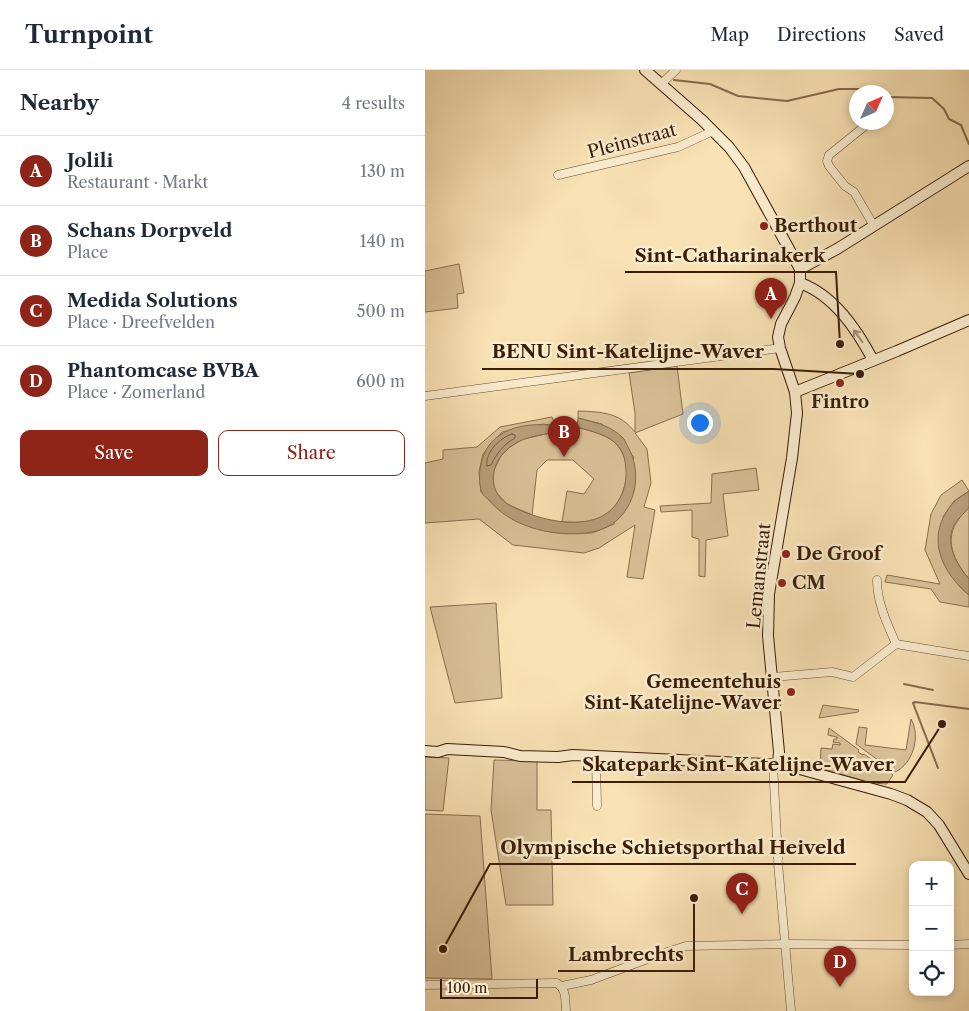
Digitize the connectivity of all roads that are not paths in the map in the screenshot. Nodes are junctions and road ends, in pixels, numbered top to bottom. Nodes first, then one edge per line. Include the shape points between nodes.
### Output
1 (645, 70) edge
2 (676, 70) edge
3 (661, 84) junction
4 (860, 130) edge
5 (713, 131) junction
6 (969, 166) edge
7 (558, 175) dead end
8 (874, 226) junction
9 (800, 269) junction
10 (800, 283) junction
11 (969, 320) edge
12 (780, 348) junction
13 (873, 360) junction
14 (795, 392) junction
15 (425, 396) edge
16 (877, 580) dead end
17 (896, 644) junction
18 (968, 658) edge
19 (773, 677) junction
20 (425, 751) edge
21 (596, 757) junction
22 (776, 764) junction
23 (597, 806) dead end
24 (969, 874) edge
25 (969, 944) edge
26 (784, 945) junction
27 (909, 945) edge
28 (954, 945) edge
29 (425, 985) edge
30 (562, 986) junction
31 (566, 1011) edge
32 (791, 1011) edge

1 - 3 street
2 - 3 street
3 - 5 street
4 - 8 street via 829,155 827,161 845,186 854,192
5 - 7 street, Pleinstraat via 678,147
5 - 9 street via 744,167
6 - 8 street
8 - 9 street
9 - 10 street
10 - 12 street via 781,324
13 -> 10 street via 863,342 829,300
11 - 13 street
12 - 14 street, Lemanstraat
12 - 15 street
13 - 14 street
14 - 19 street, Lemanstraat via 796,426 769,602 768,636
16 - 17 street via 882,612
17 - 18 street
17 - 19 street via 853,677 832,672
19 - 22 street, Lemanstraat via 779,752
20 - 21 street via 447,749 520,756
21 - 22 street
21 - 23 street
22 - 24 street via 907,800 927,812 939,825
22 - 26 street
25 - 28 street
26 - 27 street
26 - 30 street via 686,946 591,980
26 - 32 street
29 - 30 street via 557,983
30 - 31 street

